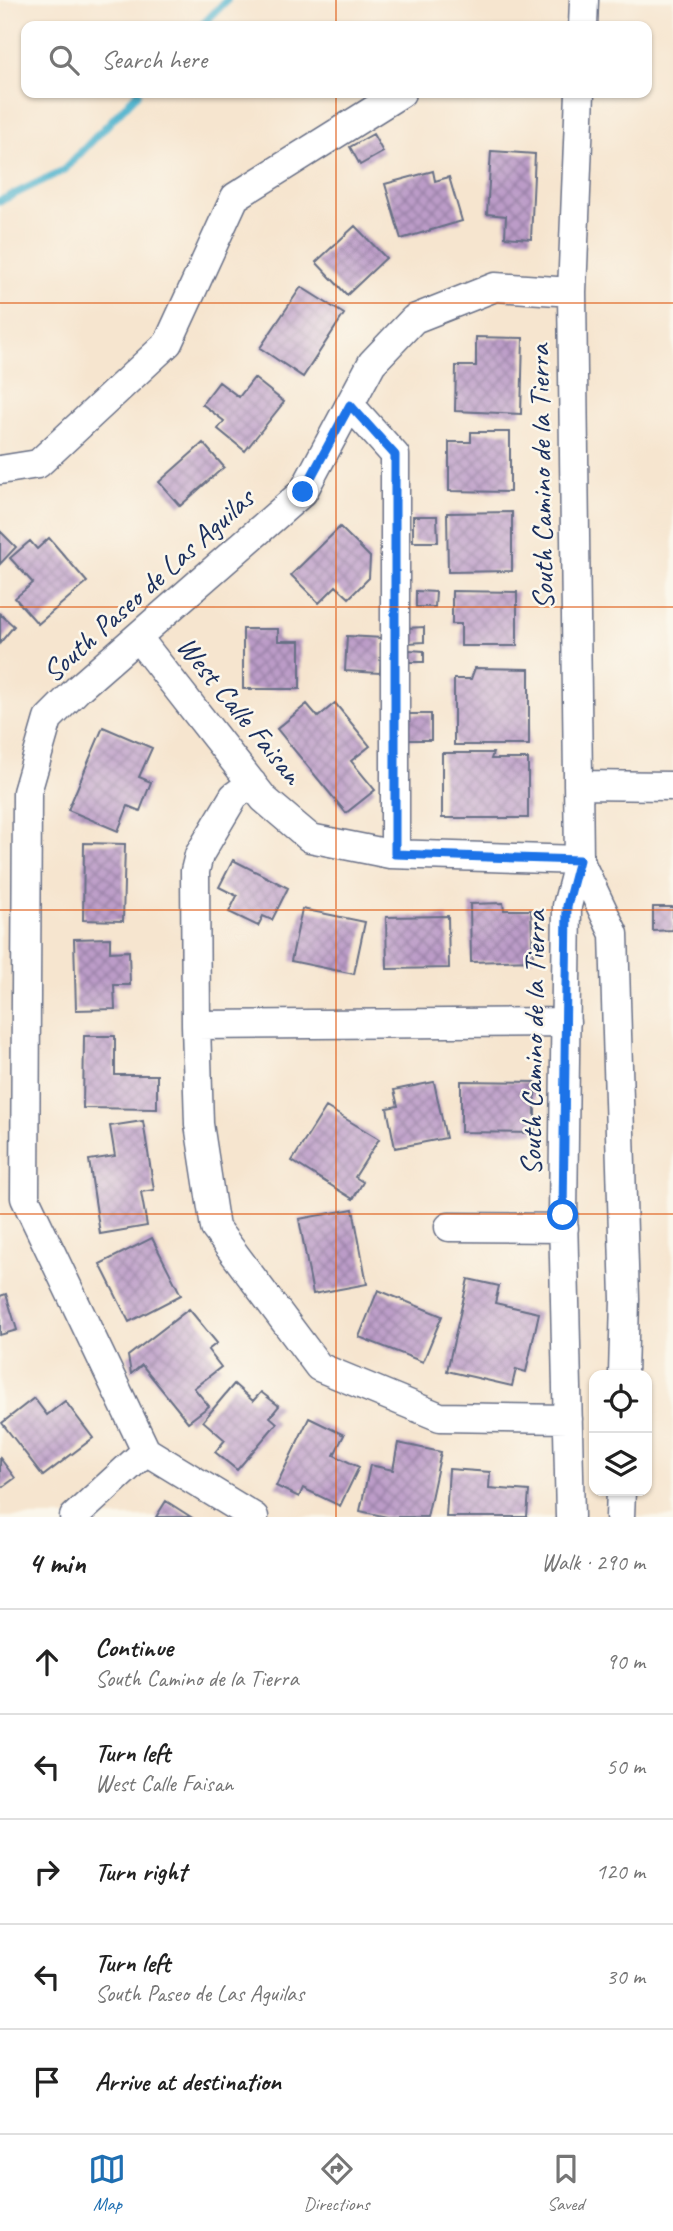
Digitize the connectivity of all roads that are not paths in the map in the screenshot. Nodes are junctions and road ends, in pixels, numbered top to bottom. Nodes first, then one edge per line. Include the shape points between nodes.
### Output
1 (584, 0) edge
2 (583, 21) edge
3 (393, 98) edge
4 (580, 98) edge
5 (572, 292) junction
6 (350, 405) junction
7 (0, 470) edge
8 (138, 638) junction
9 (252, 783) junction
10 (578, 785) junction
11 (673, 786) edge
12 (395, 854) junction
13 (579, 860) junction
14 (566, 1022) junction
15 (197, 1025) junction
16 (449, 1227) dead end
17 (564, 1228) junction
18 (623, 1370) edge
19 (568, 1419) junction
20 (146, 1451) junction
21 (621, 1496) edge
22 (75, 1517) edge
23 (254, 1517) edge
24 (570, 1517) edge
25 (620, 1517) edge

1 - 2 street
3 - 7 street via 235,197 168,343 38,464
4 - 5 street, South Camino de la Tierra
5 - 6 street, South Paseo de Las Aguilas via 495,288 414,319 372,363
5 - 10 street, South Camino de la Tierra
6 - 8 street, South Paseo de Las Aguilas via 303,492
6 - 12 street via 395,455
8 - 9 street, West Calle Faisan
8 - 20 street, South Paseo de Las Aguilas via 48,719 27,792 25,1198
9 - 12 street, West Calle Faisan via 310,838
9 - 15 street via 234,796 199,855 195,871
10 - 11 street
10 - 13 street, South Camino de la Tierra
12 - 13 street, West Calle Faisan
13 - 14 street, South Camino de la Tierra via 567,906
13 - 18 street, South Camino de la Tierra via 614,934
14 - 15 street
14 - 17 street, South Camino de la Tierra
15 - 19 street via 199,1124 215,1228 318,1367 440,1417
16 - 17 street
17 - 19 street, South Camino de la Tierra
19 - 24 street, South Camino de la Tierra
20 - 22 street
20 - 23 street
21 - 25 street

